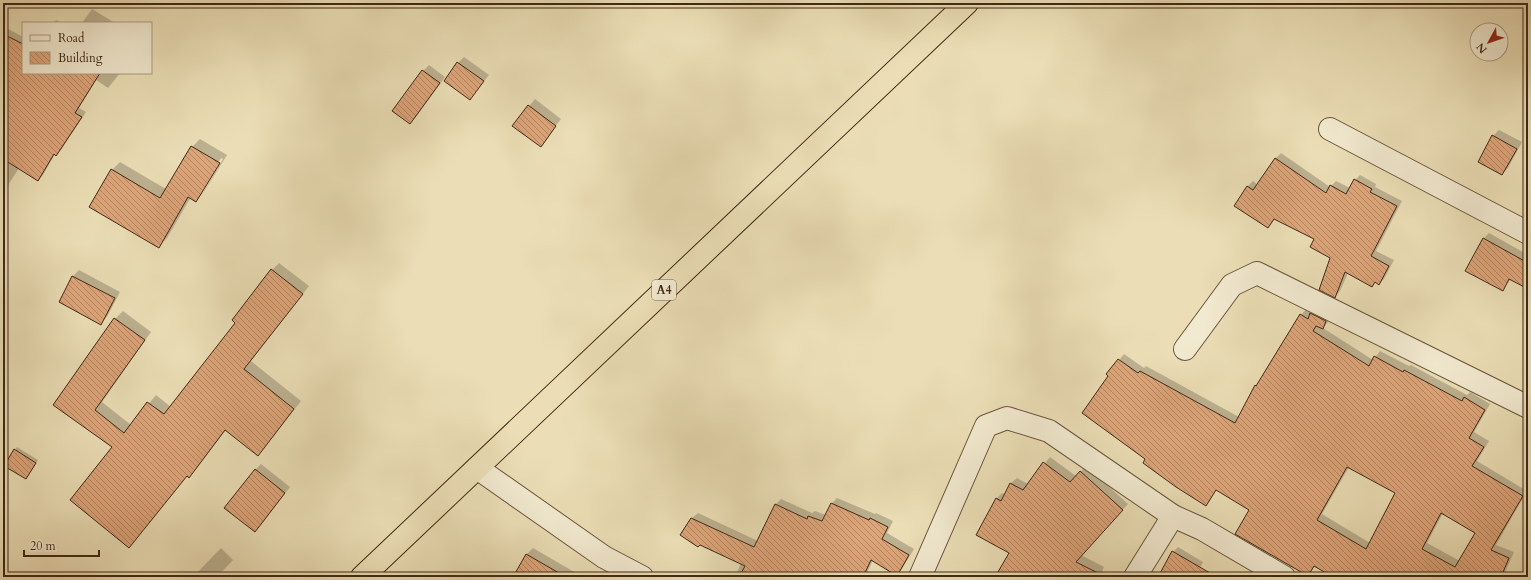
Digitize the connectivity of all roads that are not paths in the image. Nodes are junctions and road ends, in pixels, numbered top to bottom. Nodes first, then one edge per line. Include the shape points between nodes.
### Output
1 (967, 3) edge
2 (1330, 129) dead end
3 (1528, 233) edge
4 (1185, 349) dead end
5 (1528, 407) edge
6 (477, 468) junction
7 (1173, 516) junction
8 (362, 577) edge
9 (642, 577) edge
10 (920, 577) edge
11 (1135, 577) edge
12 (1284, 577) edge

1 - 6 highway, A4
2 - 3 street
4 - 5 street via 1232,285 1257,273
6 - 8 highway, A4
6 - 9 street via 604,557
7 - 10 street via 1049,432 1007,418 986,426
7 - 11 street
7 - 12 street via 1202,529

